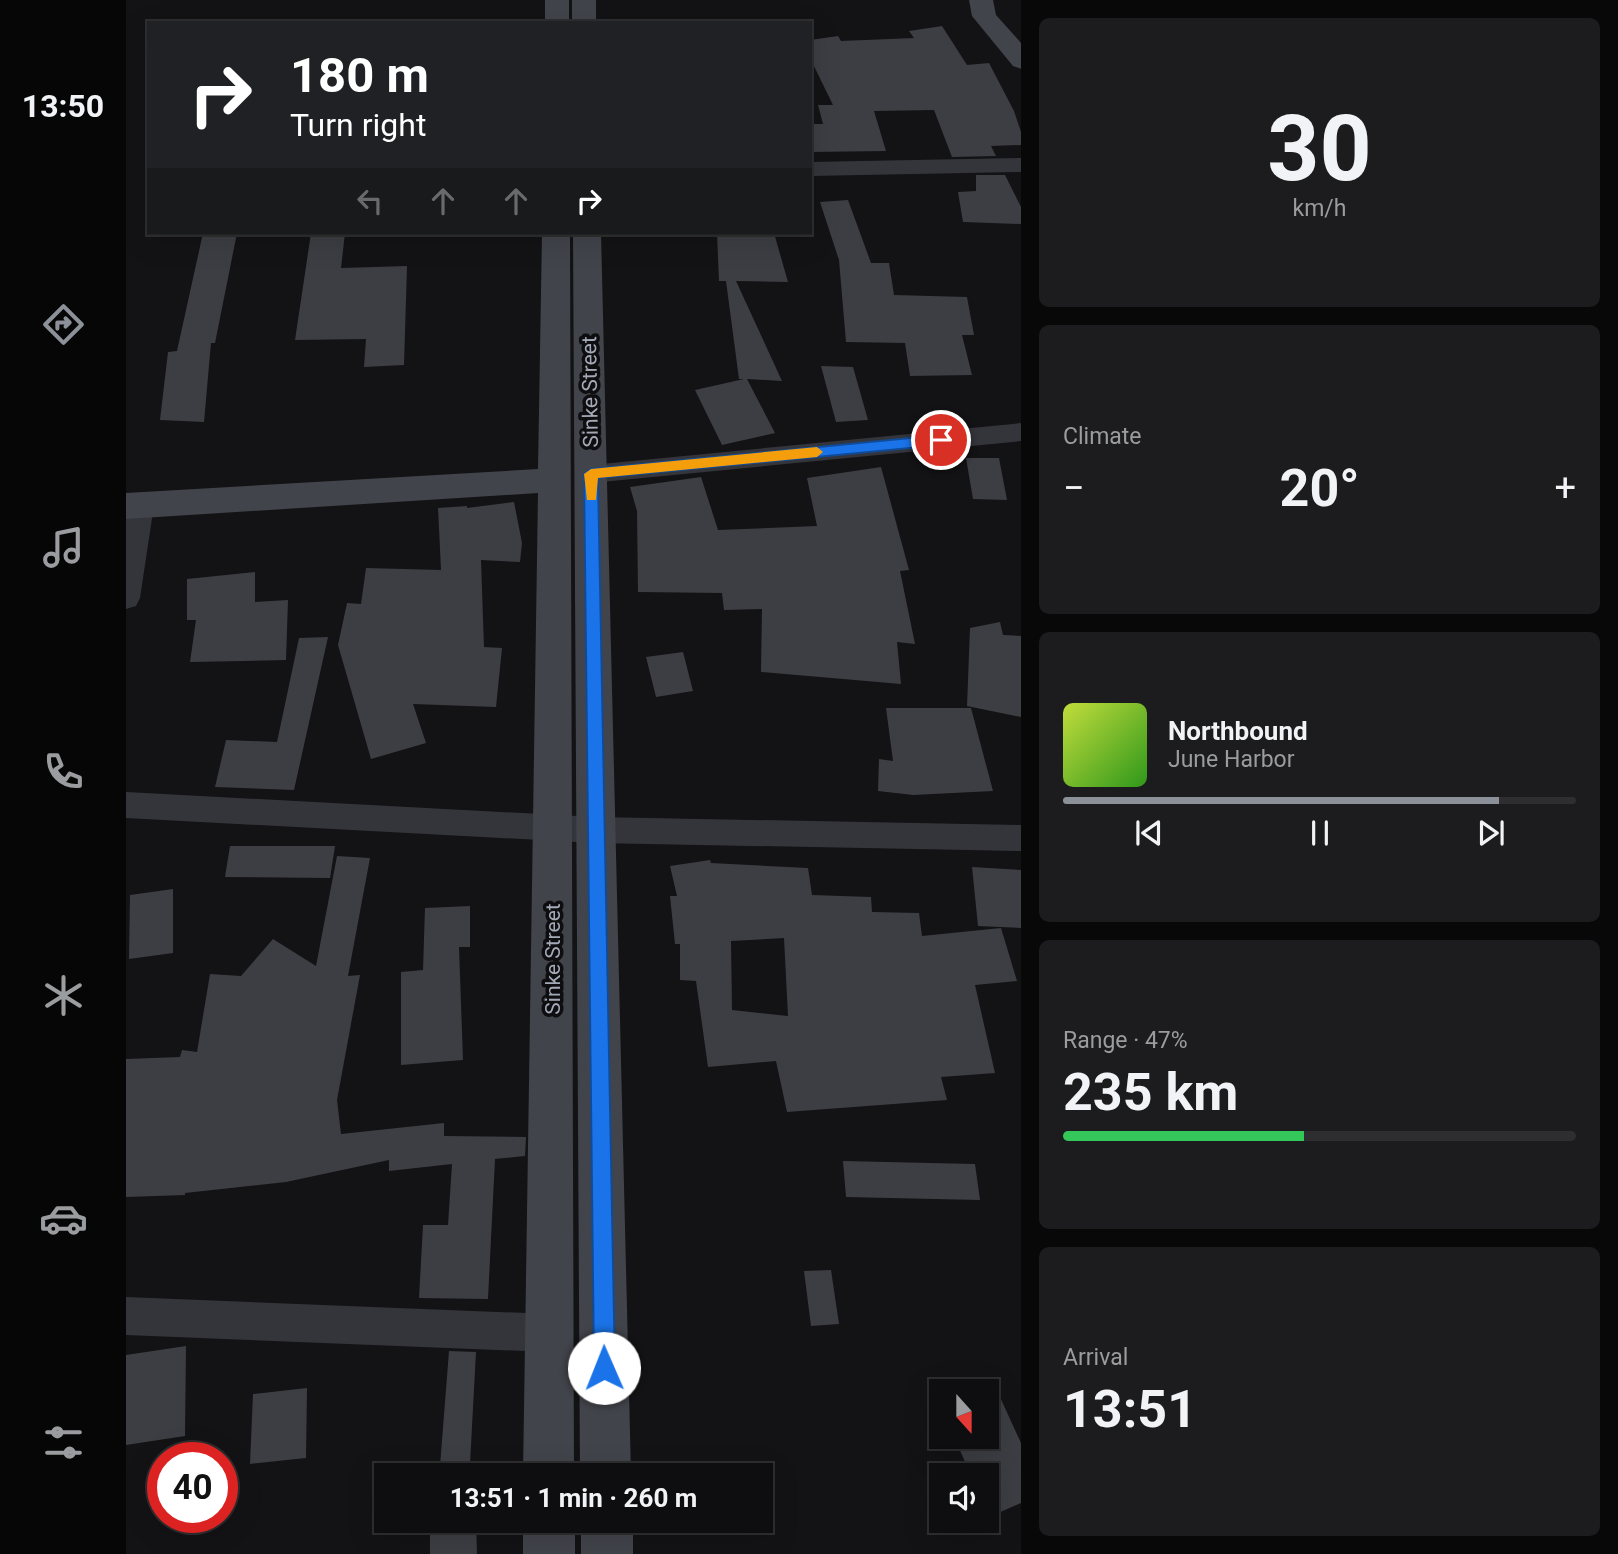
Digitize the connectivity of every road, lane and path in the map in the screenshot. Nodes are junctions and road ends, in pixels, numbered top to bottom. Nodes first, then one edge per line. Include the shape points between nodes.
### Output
1 (557, 0) edge
2 (584, 0) edge
3 (981, 0) edge
4 (557, 21) edge
5 (584, 21) edge
6 (1021, 61) edge
7 (1021, 165) edge
8 (812, 169) edge
9 (556, 235) edge
10 (587, 235) edge
11 (1021, 432) edge
12 (573, 477) junction
13 (133, 506) edge
14 (126, 597) edge
15 (126, 805) edge
16 (553, 828) junction
17 (596, 830) junction
18 (1021, 838) edge
19 (126, 1316) edge
20 (550, 1333) junction
21 (550, 1463) edge
22 (606, 1463) edge
23 (549, 1533) edge
24 (607, 1533) edge
25 (549, 1554) edge
26 (607, 1554) edge

1 - 4 street
2 - 5 street
3 - 6 street via 984,16
7 - 8 street
9 - 12 street, Sinke Street
10 - 12 street, Sinke Street
11 - 12 street
12 - 13 street
12 - 16 street, Sinke Street
12 - 17 street, Sinke Street
13 - 14 street
15 - 16 street
16 - 17 street
16 - 20 street, Sinke Street
17 - 18 street
17 - 22 street, Sinke Street
19 - 20 street
20 - 21 street, Sinke Street
23 - 25 street
24 - 26 street

